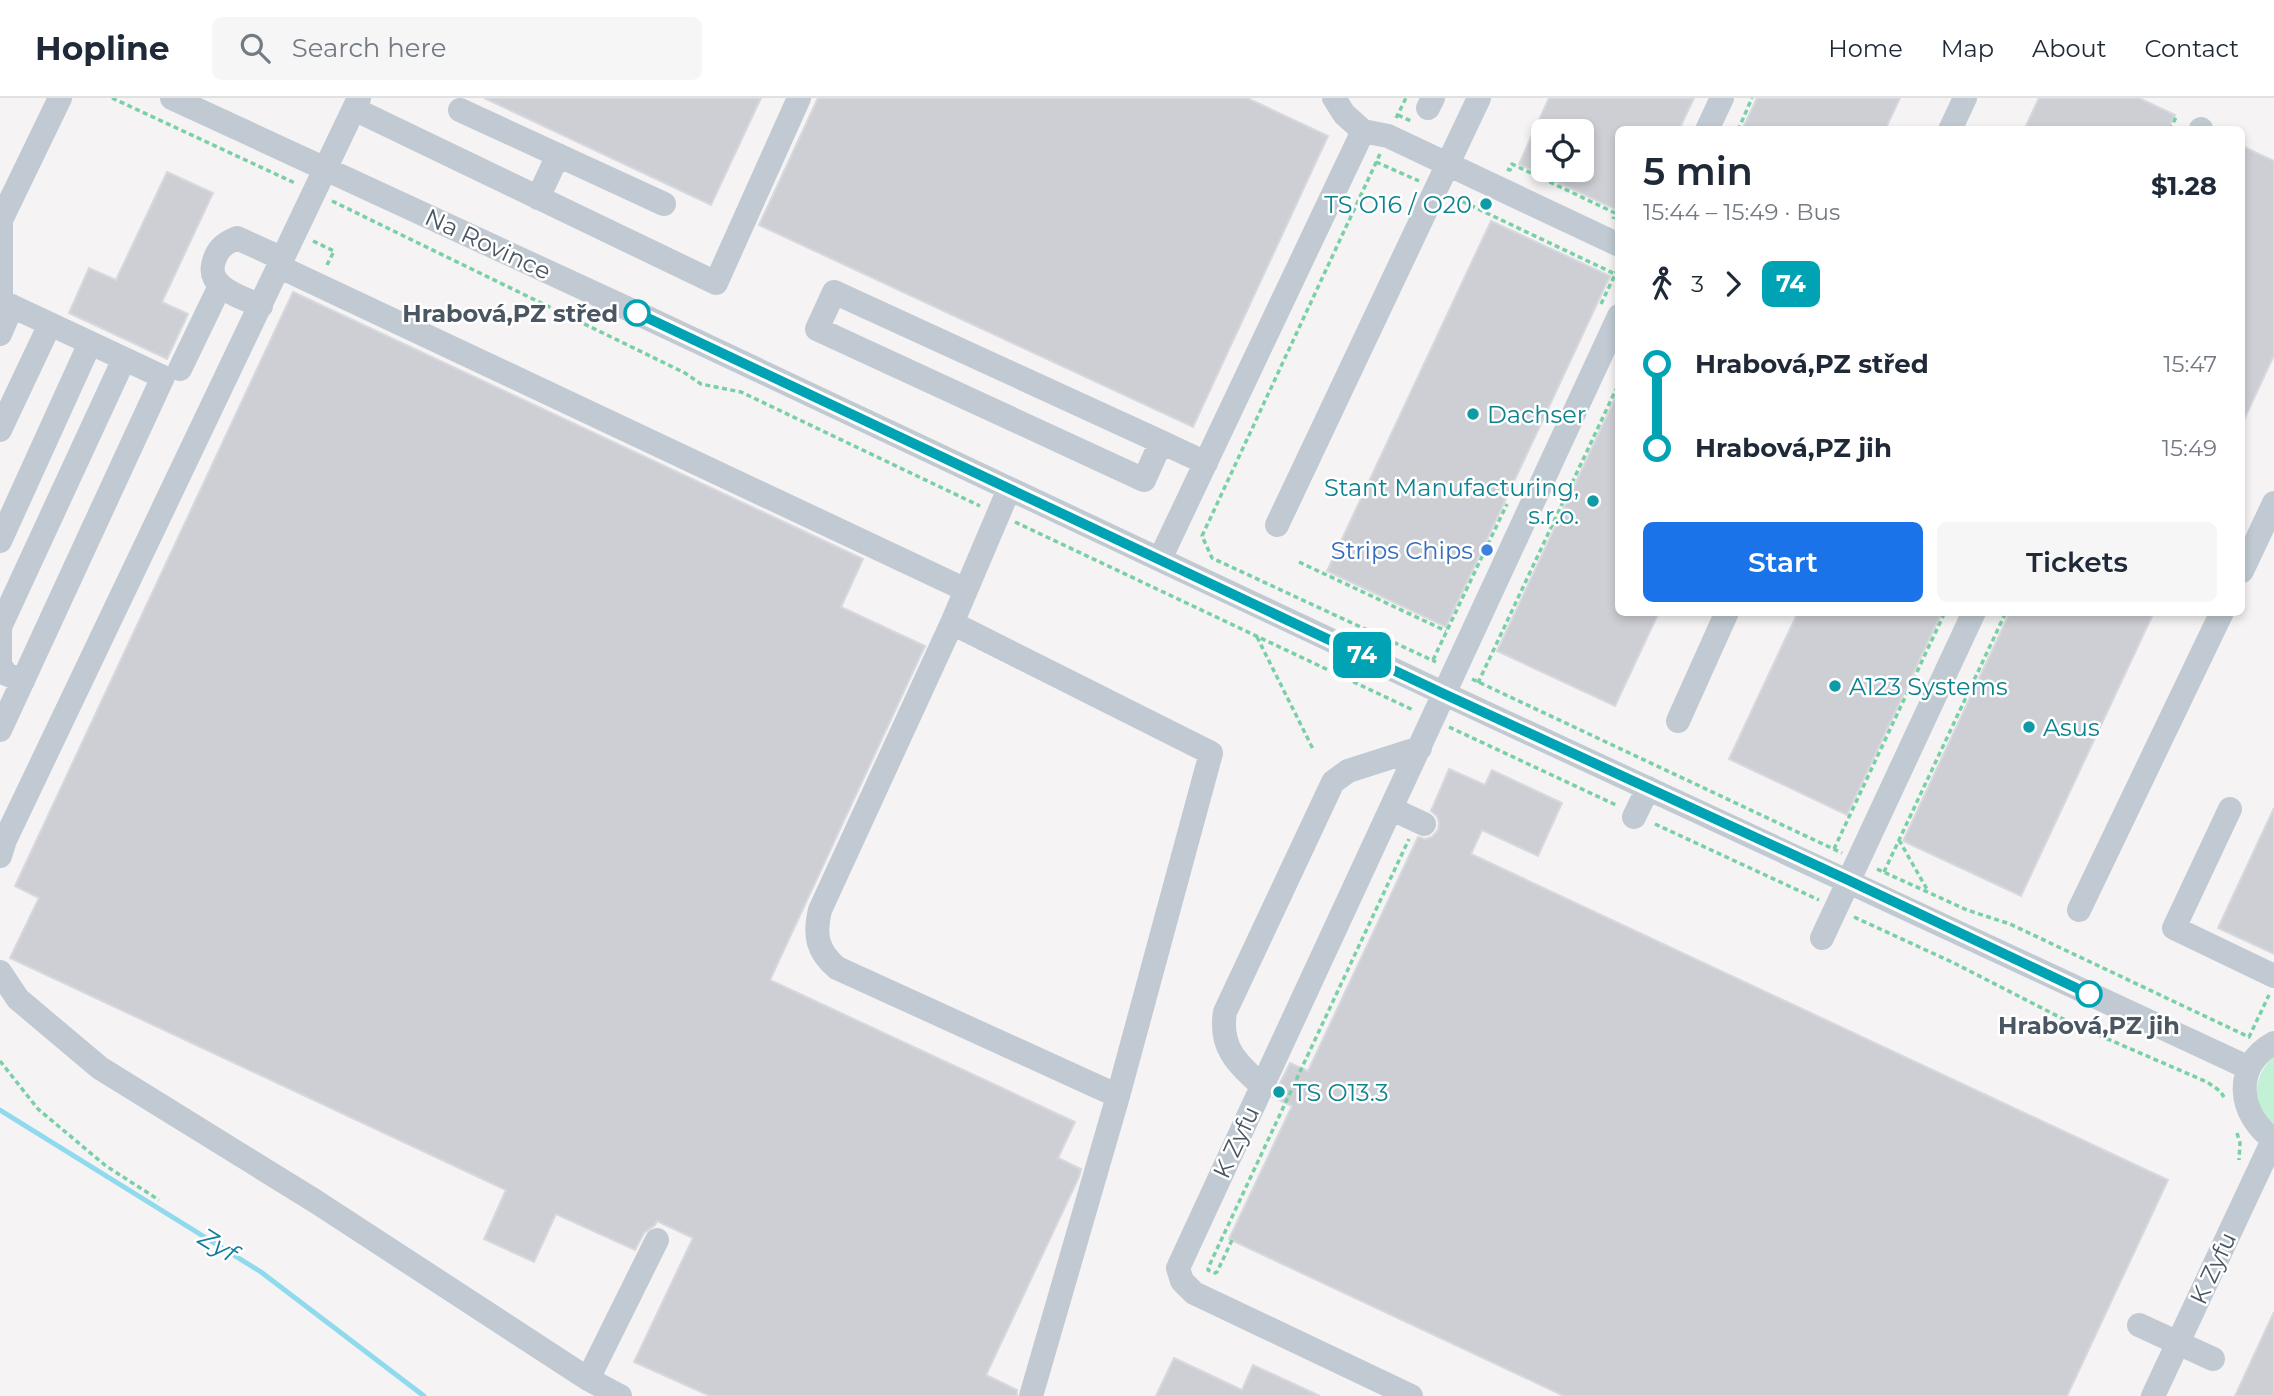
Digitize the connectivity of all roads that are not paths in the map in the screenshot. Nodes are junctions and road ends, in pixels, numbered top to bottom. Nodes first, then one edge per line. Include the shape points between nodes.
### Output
1 (172, 98) edge
2 (799, 98) edge
3 (1334, 98) edge
4 (1479, 98) edge
5 (1722, 98) edge
6 (1965, 98) edge
7 (57, 99) edge
8 (357, 104) edge
9 (460, 110) dead end
10 (1709, 126) edge
11 (1952, 126) edge
12 (1363, 131) junction
13 (558, 155) junction
14 (1447, 164) junction
15 (326, 169) junction
16 (538, 198) junction
17 (664, 204) dead end
18 (1615, 243) edge
19 (282, 263) junction
20 (220, 286) junction
21 (12, 306) junction
22 (261, 306) junction
23 (50, 324) junction
24 (1615, 325) edge
25 (0, 334) edge
26 (90, 343) junction
27 (124, 359) junction
28 (180, 369) dead end
29 (0, 430) edge
30 (1161, 442) junction
31 (1206, 463) junction
32 (1009, 489) junction
33 (2274, 503) edge
34 (1277, 525) dead end
35 (0, 541) edge
36 (2248, 541) edge
37 (1160, 559) junction
38 (966, 590) junction
39 (0, 616) edge
40 (1725, 616) edge
41 (1972, 616) edge
42 (2220, 616) edge
43 (952, 622) junction
44 (0, 627) edge
45 (23, 681) junction
46 (1444, 694) junction
47 (1678, 721) dead end
48 (0, 730) edge
49 (1420, 748) junction
50 (1648, 788) junction
51 (1392, 809) junction
52 (2230, 809) dead end
53 (1635, 816) road end
54 (1421, 823) road end
55 (0, 856) edge
56 (1853, 870) junction
57 (2079, 910) dead end
58 (1822, 938) dead end
59 (0, 972) edge
60 (2274, 976) edge
61 (2274, 1043) edge
62 (2249, 1068) junction
63 (1262, 1086) junction
64 (1118, 1096) junction
65 (2274, 1140) edge
66 (657, 1240) dead end
67 (2139, 1325) dead end
68 (2178, 1343) junction
69 (2213, 1359) dead end
70 (589, 1379) junction
71 (620, 1396) edge
72 (1031, 1396) edge
73 (1410, 1396) edge
74 (2154, 1396) edge

1 - 15 street, Na Rovince
2 - 16 street via 716,283
3 - 12 street
4 - 14 street
5 - 10 street
6 - 11 street
7 - 21 street via 1,220 1,301
8 - 15 street
8 - 16 street
9 - 13 street
12 - 14 street via 1388,136
12 - 31 street
13 - 16 street
13 - 17 street
14 - 18 street
14 - 34 street
15 - 19 street via 323,201
15 - 32 street, Na Rovince
19 - 20 street via 237,238 226,242 212,268
19 - 22 street
19 - 38 street via 317,285
20 - 22 street
20 - 28 street
21 - 23 street
21 - 25 street
22 - 55 street
23 - 26 street
23 - 29 street
24 - 46 street, K Zyfu
26 - 27 street
26 - 35 street
27 - 44 street
27 - 45 street via 163,377
30 - 30 street via 834,292 817,329 1144,480
30 - 31 street
31 - 37 street
32 - 37 street, Na Rovince
32 - 38 street
33 - 36 street
37 - 46 street, Na Rovince
38 - 43 street
39 - 44 street
40 - 47 street
41 - 56 street
42 - 57 street
43 - 64 street via 1211,753
43 - 64 street via 820,910 819,948 837,968
44 - 45 street via 0,666
45 - 48 street
46 - 49 street, K Zyfu via 1442,727
46 - 50 street, Na Rovince
49 - 51 street, K Zyfu
49 - 63 street via 1348,771 1333,782 1225,1012 1223,1026 1234,1059
50 - 53 street
50 - 56 street, Na Rovince
51 - 54 street
51 - 63 street, K Zyfu
52 - 60 street via 2174,928
56 - 58 street
56 - 62 street, Na Rovince
59 - 70 street via 18,999 100,1068
61 - 62 street
62 - 65 street via 2245,1101 2260,1130
63 - 73 street, K Zyfu via 1179,1264 1181,1279 1194,1293
64 - 72 street
65 - 68 street, K Zyfu
66 - 70 street
67 - 68 street
68 - 69 street
68 - 74 street, K Zyfu
70 - 71 street

